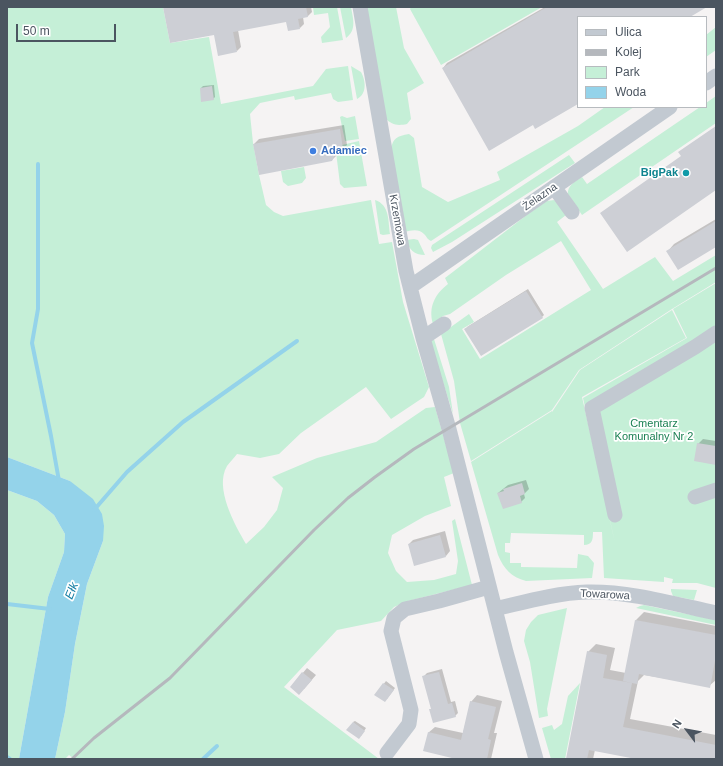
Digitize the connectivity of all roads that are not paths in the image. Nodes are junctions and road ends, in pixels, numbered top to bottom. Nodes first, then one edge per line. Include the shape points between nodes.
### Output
1 (360, 7) edge
2 (716, 76) edge
3 (707, 81) edge
4 (669, 108) edge
5 (554, 187) junction
6 (572, 212) dead end
7 (410, 287) junction
8 (444, 324) dead end
9 (716, 333) edge
10 (423, 338) junction
11 (716, 490) edge
12 (695, 497) dead end
13 (615, 515) dead end
14 (489, 586) junction
15 (494, 609) junction
16 (716, 613) edge
17 (387, 753) dead end
18 (536, 759) edge

1 - 7 street, Krzemowa
2 - 3 street
4 - 5 street, Żelazna
5 - 6 street
5 - 7 street, Żelazna
7 - 10 street, Krzemowa
8 - 10 street
9 - 13 street via 592,408
10 - 14 street, Krzemowa
11 - 12 street
14 - 15 street
14 - 17 street via 405,609 394,618 391,631 412,710 410,724
15 - 16 street, Towarowa via 554,596 592,592 634,596
15 - 18 street

